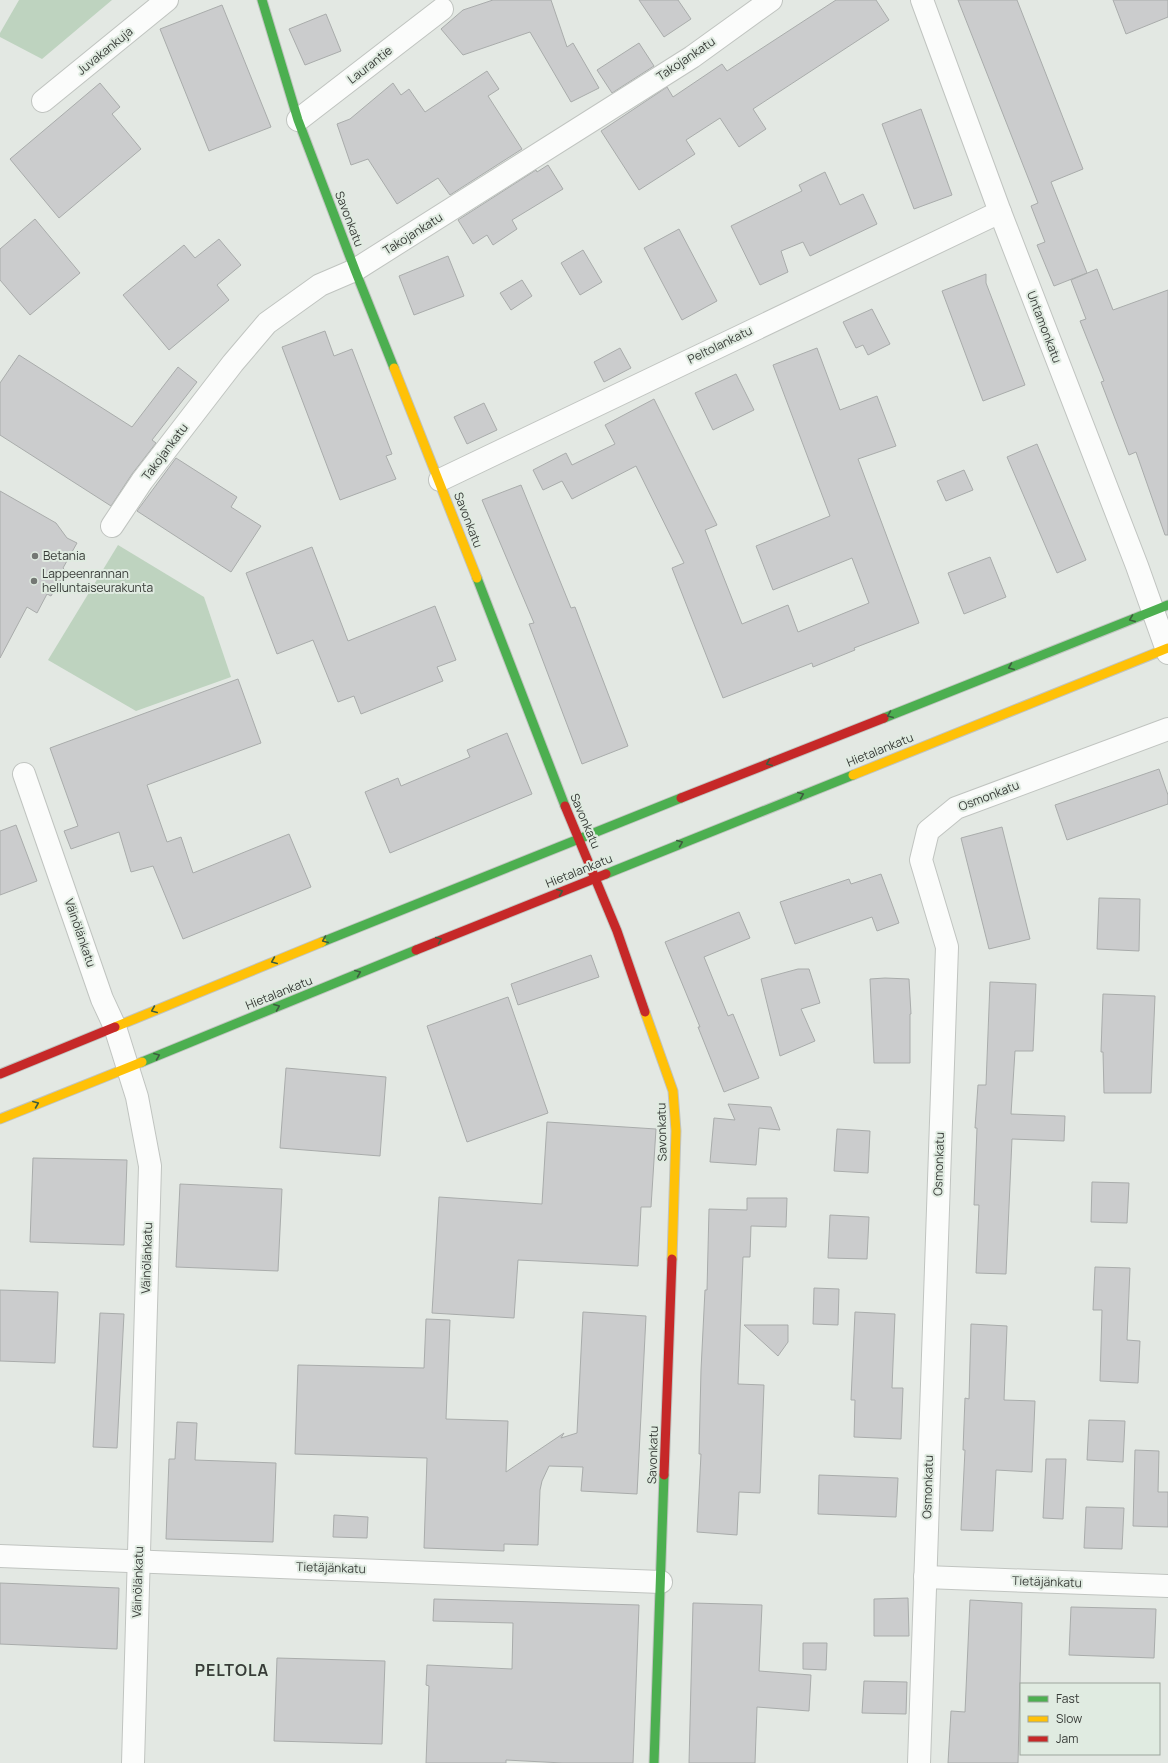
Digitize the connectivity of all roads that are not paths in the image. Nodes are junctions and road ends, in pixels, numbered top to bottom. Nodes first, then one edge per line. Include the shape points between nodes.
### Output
1 (167, 0) edge
2 (262, 0) edge
3 (771, 0) edge
4 (922, 0) edge
5 (442, 9) dead end
6 (44, 101) dead end
7 (298, 120) junction
8 (1000, 212) junction
9 (355, 270) junction
10 (440, 480) junction
11 (112, 526) dead end
12 (1160, 608) edge
13 (1167, 650) edge
14 (1168, 729) edge
15 (24, 774) dead end
16 (579, 838) junction
17 (596, 878) junction
18 (115, 1027) junction
19 (128, 1068) junction
20 (0, 1074) edge
21 (0, 1119) edge
22 (0, 1556) edge
23 (138, 1561) junction
24 (926, 1577) junction
25 (661, 1582) junction
26 (1168, 1586) edge
27 (133, 1763) edge
28 (654, 1763) edge
29 (919, 1763) edge

1 - 6 street, Juvakankuja
2 - 7 main road, Savonkatu
3 - 9 street, Takojankatu via 692,57
4 - 8 street, Untamonkatu
5 - 7 street, Laurantie
7 - 9 main road, Savonkatu
8 - 10 street, Peltolankatu
8 - 12 street, Untamonkatu via 1137,566
9 - 10 main road, Savonkatu
9 - 11 street, Takojankatu via 320,285 267,322 142,480
10 - 16 main road, Savonkatu via 557,788
12 - 13 street, Untamonkatu
12 -> 16 main road
17 -> 13 main road, Hietalankatu
14 - 24 street, Osmonkatu via 956,808 928,831 921,860 946,947
15 - 18 street, Väinölänkatu via 102,999
16 - 17 main road, Savonkatu
16 -> 18 main road
19 -> 17 main road, Hietalankatu
17 - 25 main road, Savonkatu via 673,1091 676,1131
18 - 19 street, Väinölänkatu
18 - 20 main road
21 -> 19 main road, Hietalankatu
19 - 23 street, Väinölänkatu via 137,1097 150,1166
22 - 23 street, Tietäjänkatu
23 - 25 street, Tietäjänkatu
23 - 27 street, Väinölänkatu
24 - 26 street, Tietäjänkatu
24 - 29 street, Osmonkatu
25 - 28 main road, Savonkatu

